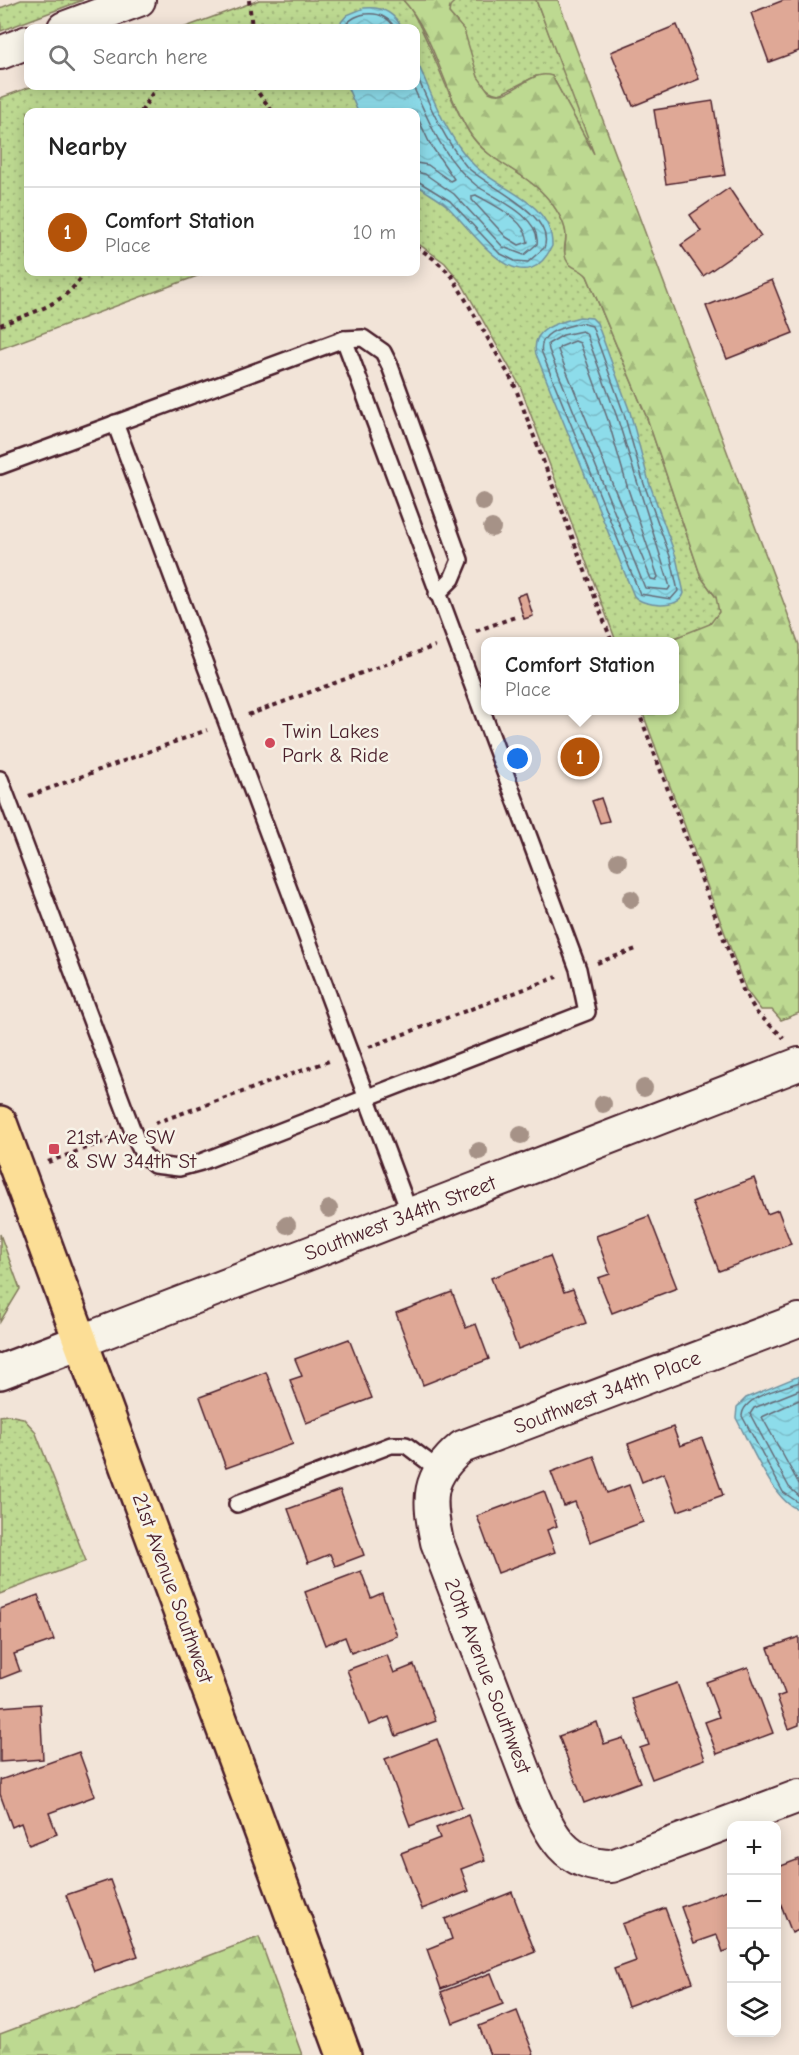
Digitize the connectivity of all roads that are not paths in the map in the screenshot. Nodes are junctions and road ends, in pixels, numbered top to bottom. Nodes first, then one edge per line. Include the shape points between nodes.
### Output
1 (139, 0) edge
2 (75, 24) edge
3 (24, 44) edge
4 (0, 53) edge
5 (344, 339) junction
6 (115, 423) junction
7 (0, 466) edge
8 (438, 594) junction
9 (481, 711) edge
10 (483, 715) edge
11 (0, 779) edge
12 (795, 1054) edge
13 (368, 1097) junction
14 (0, 1123) edge
15 (410, 1214) junction
16 (799, 1320) edge
17 (82, 1341) junction
18 (0, 1372) edge
19 (435, 1478) junction
20 (237, 1504) dead end
21 (799, 1797) edge
22 (344, 2055) edge

1 - 2 street
3 - 4 street
5 - 6 lane
5 - 8 lane
5 - 8 lane via 363,338 383,352 406,408 460,560 452,579
6 - 7 lane
6 - 13 lane
8 - 9 lane
10 - 13 lane via 578,969 587,1012
11 - 13 lane via 133,1131 151,1163 179,1168
12 - 15 street, Southwest 344th Street
13 - 15 lane
14 - 17 main road, 21st Avenue Southwest
15 - 17 street, Southwest 344th Street
16 - 19 street, Southwest 344th Place via 462,1447
17 - 18 street, Southwest 344th Street
17 - 22 main road, 21st Avenue Southwest
19 - 20 lane via 406,1445 391,1445
19 - 21 street, 20th Avenue Southwest via 430,1509 437,1542 539,1807 571,1856 586,1864 612,1866

